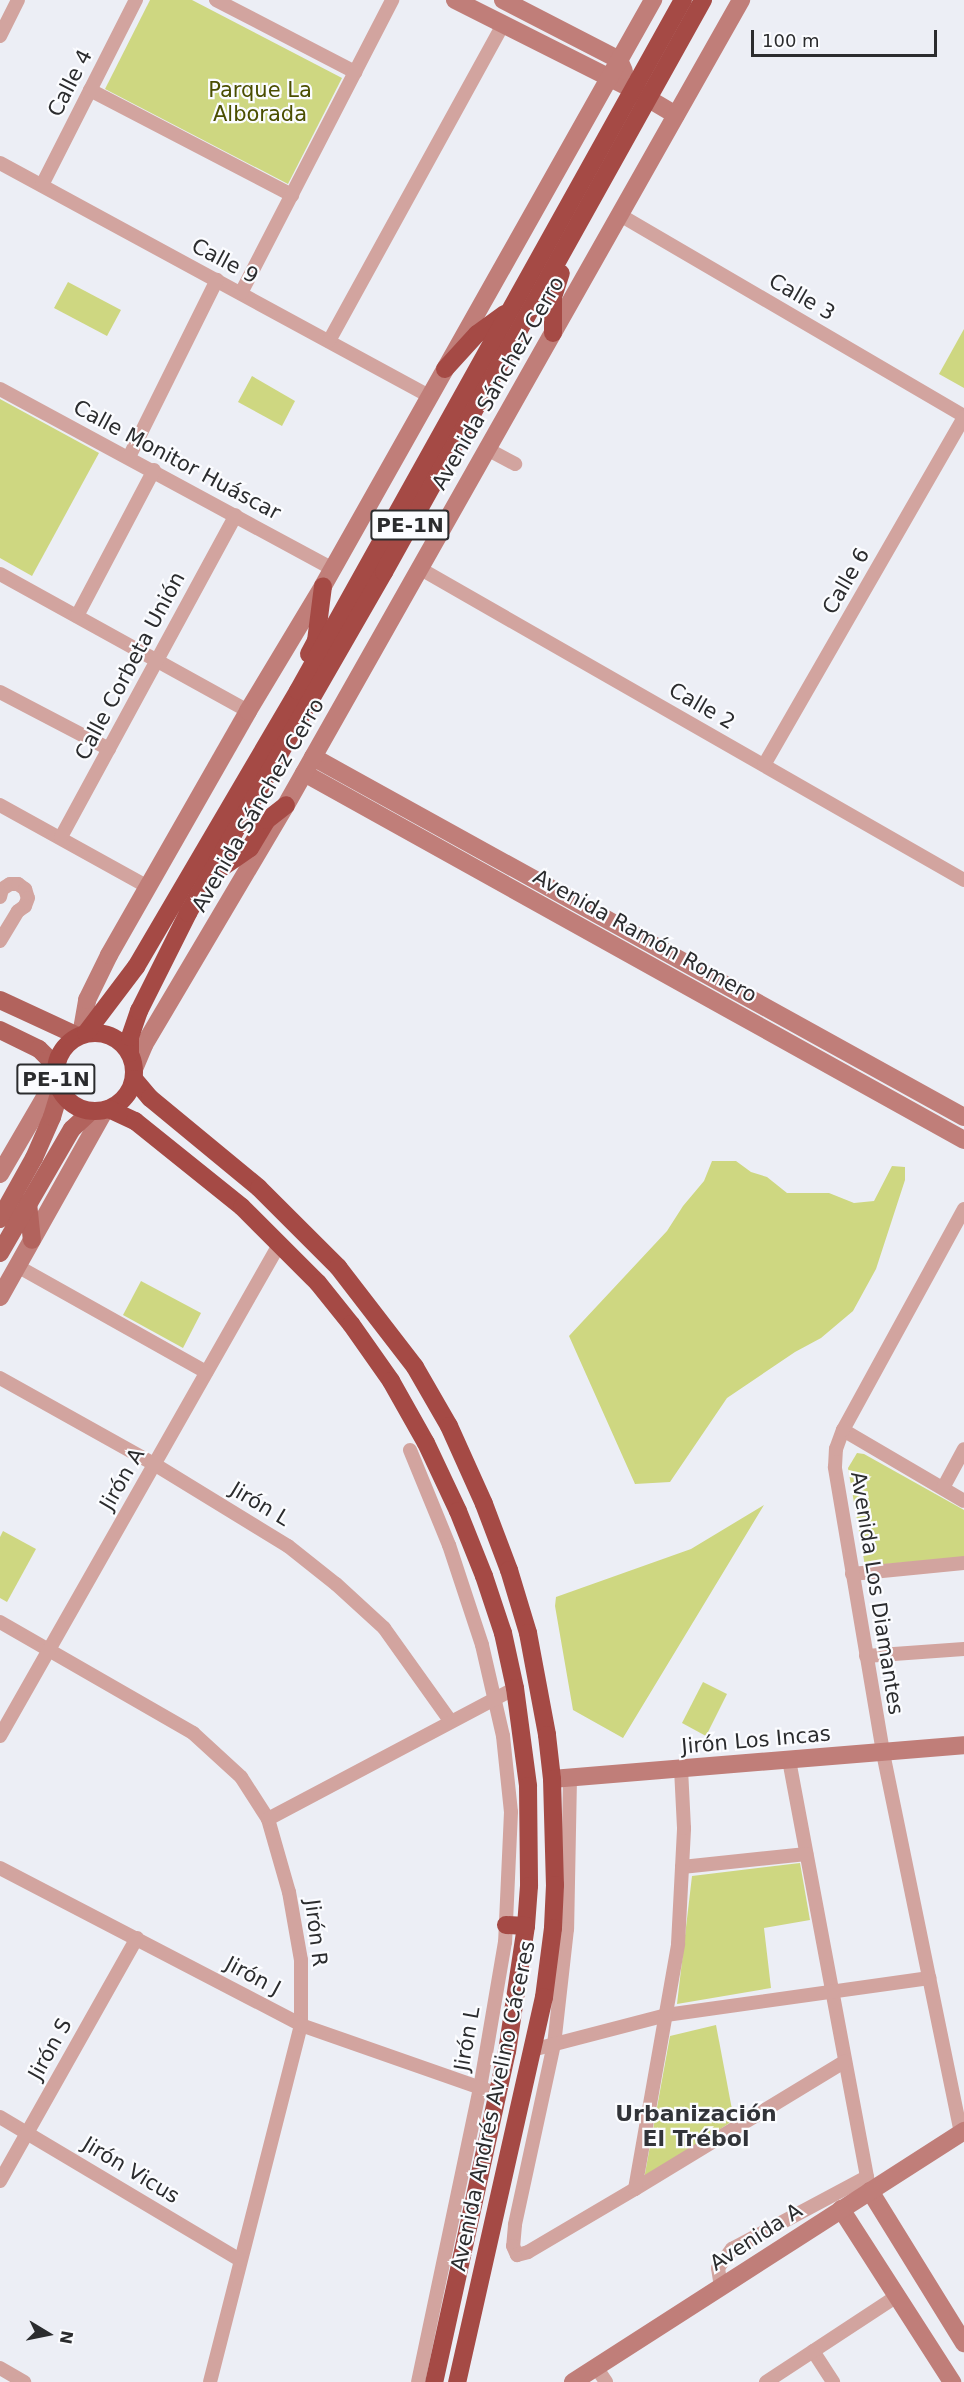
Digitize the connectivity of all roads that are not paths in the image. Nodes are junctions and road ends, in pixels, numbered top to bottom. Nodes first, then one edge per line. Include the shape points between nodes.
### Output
1 (18, 0) edge
2 (136, 0) edge
3 (216, 0) edge
4 (392, 0) edge
5 (455, 0) edge
6 (653, 0) edge
7 (683, 0) edge
8 (703, 0) edge
9 (741, 0) edge
10 (513, 2) edge
11 (503, 24) junction
12 (0, 36) edge
13 (619, 60) junction
14 (355, 72) junction
15 (609, 78) junction
16 (90, 90) junction
17 (640, 94) junction
18 (676, 115) junction
19 (0, 163) edge
20 (42, 185) junction
21 (292, 195) junction
22 (620, 215) junction
23 (572, 237) junction
24 (217, 280) junction
25 (241, 293) junction
26 (509, 312) junction
27 (553, 333) junction
28 (329, 341) junction
29 (445, 369) junction
30 (0, 389) edge
31 (430, 396) junction
32 (964, 417) edge
33 (487, 449) junction
34 (129, 457) junction
35 (515, 464) dead end
36 (154, 470) junction
37 (236, 515) junction
38 (420, 568) junction
39 (333, 569) junction
40 (0, 574) edge
41 (323, 586) junction
42 (77, 616) junction
43 (157, 659) junction
44 (298, 691) junction
45 (0, 692) edge
46 (248, 711) junction
47 (108, 749) junction
48 (309, 765) junction
49 (764, 765) junction
50 (0, 805) edge
51 (286, 805) junction
52 (61, 837) junction
53 (207, 878) junction
54 (964, 880) edge
55 (148, 887) junction
56 (0, 898) edge
57 (18, 911) junction
58 (0, 941) edge
59 (0, 1000) edge
60 (777, 1013) junction
61 (0, 1030) edge
62 (768, 1030) junction
63 (806, 1030) junction
64 (82, 1035) junction
65 (797, 1046) junction
66 (133, 1067) junction
67 (57, 1080) junction
68 (102, 1110) junction
69 (964, 1117) edge
70 (964, 1140) edge
71 (219, 1156) junction
72 (0, 1174) edge
73 (204, 1174) junction
74 (28, 1203) junction
75 (964, 1209) edge
76 (0, 1219) edge
77 (32, 1240) junction
78 (280, 1243) junction
79 (0, 1253) edge
80 (17, 1266) junction
81 (0, 1297) edge
82 (206, 1372) junction
83 (0, 1378) edge
84 (449, 1426) junction
85 (843, 1430) junction
86 (418, 1446) junction
87 (964, 1449) edge
88 (154, 1464) junction
89 (943, 1488) junction
90 (964, 1501) edge
91 (964, 1563) edge
92 (852, 1574) junction
93 (0, 1622) edge
94 (964, 1649) edge
95 (49, 1650) junction
96 (866, 1656) junction
97 (538, 1682) junction
98 (515, 1689) junction
99 (494, 1699) junction
100 (451, 1722) junction
101 (0, 1736) edge
102 (964, 1745) edge
103 (884, 1758) junction
104 (789, 1760) junction
105 (681, 1769) junction
106 (561, 1779) junction
107 (268, 1819) junction
108 (806, 1854) junction
109 (682, 1867) junction
110 (0, 1868) edge
111 (555, 1885) junction
112 (529, 1886) junction
113 (506, 1925) junction
114 (526, 1926) junction
115 (137, 1938) junction
116 (928, 1974) junction
117 (830, 1991) junction
118 (666, 2015) junction
119 (301, 2025) junction
120 (554, 2044) junction
121 (532, 2050) junction
122 (844, 2062) junction
123 (489, 2090) junction
124 (960, 2107) edge
125 (0, 2117) edge
126 (962, 2132) edge
127 (27, 2133) junction
128 (0, 2181) edge
129 (868, 2184) junction
130 (635, 2189) junction
131 (841, 2209) junction
132 (494, 2220) junction
133 (515, 2225) junction
134 (240, 2260) junction
135 (721, 2287) junction
136 (445, 2293) junction
137 (897, 2296) junction
138 (475, 2300) junction
139 (964, 2343) edge
140 (813, 2351) junction
141 (0, 2368) edge
142 (601, 2374) edge
143 (24, 2382) edge
144 (210, 2382) edge
145 (418, 2382) edge
146 (434, 2382) edge
147 (457, 2382) edge
148 (573, 2382) edge
149 (766, 2382) edge
150 (833, 2382) edge
151 (952, 2382) edge

1 - 12 street
2 - 16 street, Calle 4
3 - 14 street
4 - 14 street
5 - 11 street
6 - 13 street
7 - 17 highway, Avenida Sánchez Cerro / PE-1N
8 - 17 highway, Avenida Sánchez Cerro / PE-1N
9 - 18 street, Avenida Sánchez Cerro
10 - 13 street
11 - 15 street
11 - 28 street
13 - 15 street
13 - 17 street
14 - 21 street
15 - 17 street
15 - 29 street
16 - 20 street, Calle 4
16 - 21 street
17 - 18 street
17 - 23 highway, Avenida Sánchez Cerro / PE-1N
17 - 26 highway, Avenida Sánchez Cerro / PE-1N
18 - 22 street, Avenida Sánchez Cerro
19 - 20 street, Calle 9
20 - 24 street, Calle 9
21 - 25 street
22 - 27 street, Avenida Sánchez Cerro
22 - 32 street, Calle 3
23 - 27 highway via 555,287
23 - 53 highway, Avenida Sánchez Cerro / PE-1N
24 - 25 street, Calle 9
24 - 34 street
25 - 28 street, Calle 9
26 - 29 highway via 477,334
26 - 44 highway, Avenida Sánchez Cerro / PE-1N
27 - 33 street, Avenida Sánchez Cerro
28 - 31 street, Calle 9
29 - 31 street
30 - 34 street, Calle Monitor Huáscar
31 - 39 street
32 - 49 street, Calle 6
33 - 35 street
33 - 38 street, Avenida Sánchez Cerro
34 - 36 street, Calle Monitor Huáscar
36 - 37 street, Calle Monitor Huáscar
36 - 42 street
37 - 39 street, Calle Monitor Huáscar
37 - 43 street, Calle Corbeta Unión
38 - 48 street, Avenida Sánchez Cerro
38 - 49 street, Calle 2
39 - 41 street
40 - 42 street
41 - 44 highway via 316,641 300,673
41 - 46 street
42 - 43 street
43 - 46 street
43 - 47 street, Calle Corbeta Unión
44 - 64 highway, Avenida Sánchez Cerro / PE-1N via 136,967
45 - 47 street
46 - 55 street
47 - 52 street, Calle Corbeta Unión
48 - 51 street, Avenida Sánchez Cerro
48 - 60 street, Avenida Ramón Romero
48 - 62 street, Avenida Ramón Romero
49 - 54 street, Calle 2
50 - 52 street
51 - 53 highway via 267,820 250,848
51 - 66 street, Avenida Sánchez Cerro
52 - 55 street
53 - 66 highway, Avenida Sánchez Cerro / PE-1N via 139,1011 130,1037
55 - 64 street via 87,1000
56 - 57 street via 2,906
56 - 57 street via 10,884 26,889 28,898
57 - 58 street
59 - 64 main road, PE-1N
60 - 62 street
60 - 63 street, Avenida Ramón Romero
61 - 67 main road, PE-1N via 39,1049 49,1059
62 - 65 street, Avenida Ramón Romero
63 - 65 street
63 - 69 street, Avenida Ramón Romero
64 - 66 highway, PE-1N via 108,1034 120,1042
64 - 67 highway, PE-1N via 64,1048
65 - 70 street, Avenida Ramón Romero
66 - 68 highway, PE-1N via 126,1097
66 - 71 highway, Avenida Andrés Avelino Cáceres via 142,1091
67 - 68 highway, PE-1N via 73,1104
67 - 72 street
67 - 76 main road via 52,1117
68 - 73 highway, Avenida Andrés Avelino Cáceres via 135,1121
68 - 74 main road via 72,1129
68 - 77 street
71 - 73 highway
71 - 84 highway, Avenida Andrés Avelino Cáceres via 259,1188 338,1267 416,1367
73 - 78 highway, Avenida Andrés Avelino Cáceres
74 - 77 main road
74 - 79 main road
75 - 85 street, Avenida Los Diamantes
77 - 80 street
78 - 82 street, Jirón A
78 - 86 highway, Avenida Andrés Avelino Cáceres via 351,1324 391,1381
80 - 81 street
80 - 82 street
82 - 88 street, Jirón A
83 - 88 street, Jirón L
84 - 86 highway
84 - 97 highway, Avenida Andrés Avelino Cáceres via 509,1570
85 - 89 street
85 - 92 street, Avenida Los Diamantes via 835,1467
86 - 98 highway, Avenida Andrés Avelino Cáceres via 458,1511 484,1576
86 - 99 street, Jirón L via 430,1493 468,1598
87 - 89 street
88 - 95 street, Jirón A
88 - 100 street, Jirón L via 288,1546 336,1584 384,1628
89 - 90 street
91 - 92 street
92 - 96 street, Avenida Los Diamantes
93 - 95 street, Jirón R
94 - 96 street
95 - 101 street, Jirón A
95 - 107 street, Jirón R via 193,1733 241,1777
96 - 103 street, Avenida Los Diamantes
97 - 98 highway
97 - 106 highway, Avenida Andrés Avelino Cáceres
98 - 99 street
98 - 112 highway, Avenida Andrés Avelino Cáceres via 528,1786
99 - 100 street
99 - 113 street, Jirón L via 503,1736 510,1803
100 - 107 street
102 - 103 street, Jirón Los Incas
103 - 104 street, Jirón Los Incas
103 - 116 street
104 - 105 street, Jirón Los Incas
104 - 108 street
105 - 106 street, Jirón Los Incas
105 - 109 street
106 - 111 highway, Avenida Andrés Avelino Cáceres
106 - 120 street via 567,1929
107 - 119 street, Jirón R via 289,1892 301,1960
108 - 109 street
108 - 117 street
109 - 118 street via 678,1944
110 - 115 street, Jirón J
111 - 112 highway
111 - 121 highway, Avenida Andrés Avelino Cáceres via 549,1963
112 - 114 highway, Avenida Andrés Avelino Cáceres
113 - 114 highway
113 - 123 street, Jirón L
114 - 123 highway, Avenida Andrés Avelino Cáceres via 517,1995
115 - 119 street, Jirón J
115 - 127 street, Jirón S
116 - 117 street
116 - 124 street
117 - 118 street
117 - 122 street
118 - 120 street
118 - 130 street
119 - 123 street, Jirón J
119 - 134 street, Jirón R
120 - 121 street
120 - 133 street
121 - 132 highway, Avenida Andrés Avelino Cáceres
122 - 129 street
122 - 130 street
123 - 136 highway, Avenida Andrés Avelino Cáceres
124 - 126 street
125 - 127 street, Jirón Vicus
126 - 129 street, Avenida A
127 - 128 street, Jirón S
127 - 134 street, Jirón Vicus
129 - 131 street, Avenida A
129 - 135 street via 732,2249 717,2268
129 - 139 street
130 - 133 street via 518,2255 513,2246
131 - 135 street, Avenida A
131 - 137 street
132 - 133 street
132 - 138 highway, Avenida Andrés Avelino Cáceres
134 - 144 street, Jirón R
135 - 142 street, Avenida A
136 - 138 highway
136 - 145 street
136 - 146 highway, Avenida Andrés Avelino Cáceres
137 - 140 street
137 - 151 street
138 - 147 highway, Avenida Andrés Avelino Cáceres
140 - 149 street
140 - 150 street
141 - 143 street
142 - 148 street, Avenida A

